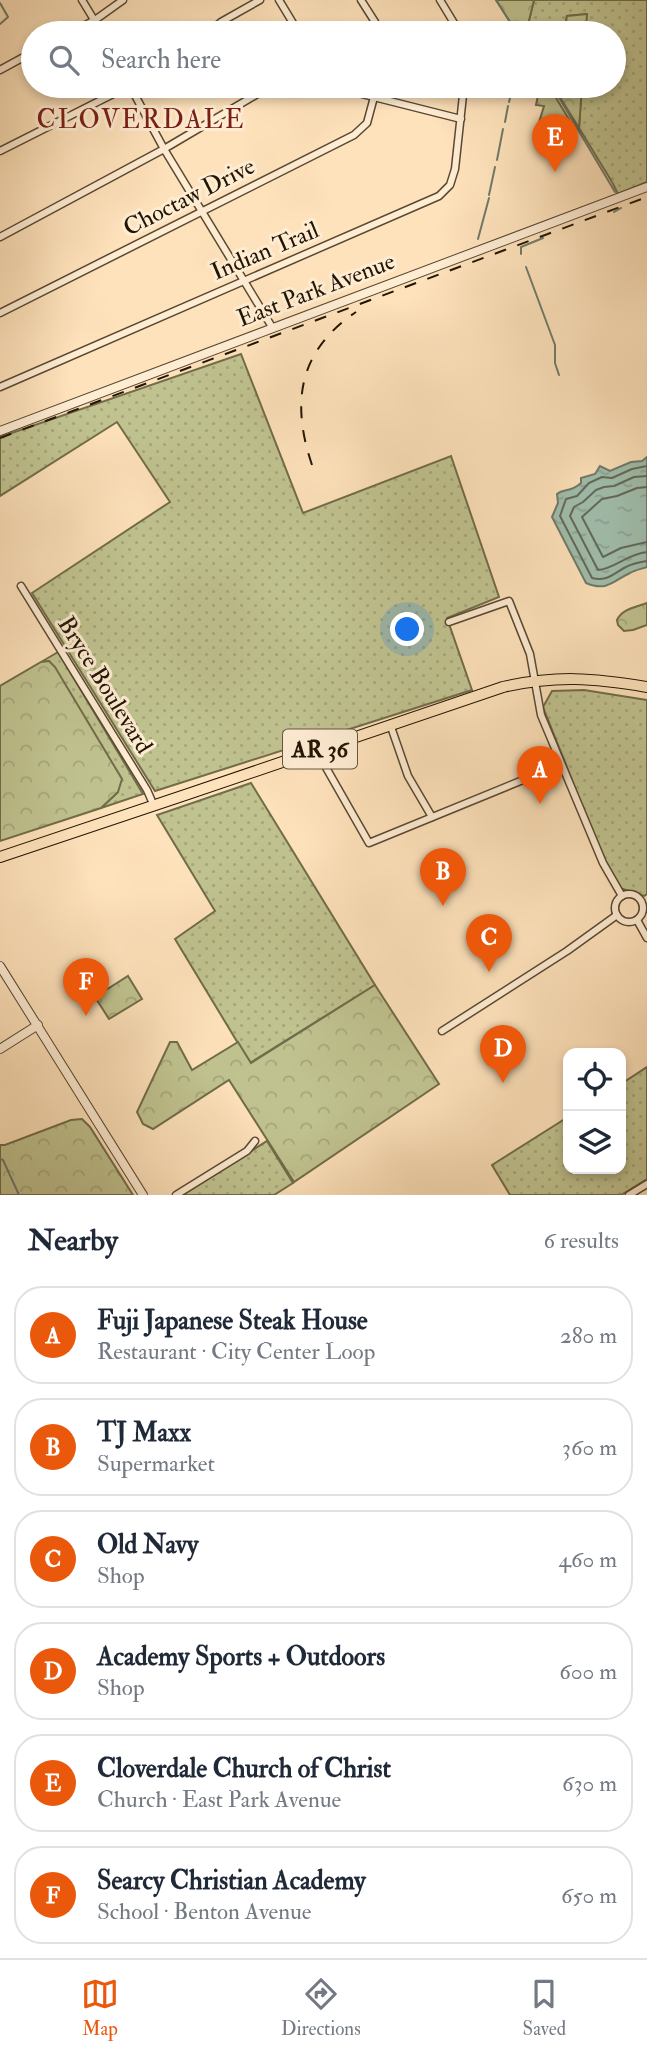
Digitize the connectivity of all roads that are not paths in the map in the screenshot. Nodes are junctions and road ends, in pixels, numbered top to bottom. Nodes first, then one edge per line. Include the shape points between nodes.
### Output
1 (82, 0) edge
2 (123, 0) edge
3 (260, 0) edge
4 (279, 0) edge
5 (361, 0) edge
6 (440, 0) edge
7 (95, 20) joint
8 (223, 21) edge
9 (292, 21) edge
10 (374, 21) edge
11 (453, 21) edge
12 (21, 59) edge
13 (0, 70) edge
14 (106, 98) edge
15 (136, 98) edge
16 (251, 98) edge
17 (373, 98) edge
18 (382, 98) edge
19 (463, 98) edge
20 (461, 119) junction
21 (164, 149) junction
22 (0, 151) edge
23 (647, 187) edge
24 (203, 211) junction
25 (0, 237) edge
26 (245, 281) junction
27 (0, 313) edge
28 (272, 327) junction
29 (0, 387) edge
30 (0, 431) edge
31 (21, 586) dead end
32 (449, 622) dead end
33 (534, 680) junction
34 (647, 687) edge
35 (390, 724) junction
36 (316, 750) junction
37 (560, 761) junction
38 (154, 806) junction
39 (432, 817) junction
40 (0, 856) edge
41 (622, 896) junction
42 (644, 901) edge
43 (617, 915) junction
44 (637, 920) junction
45 (647, 938) edge
46 (0, 966) edge
47 (38, 1025) junction
48 (442, 1031) dead end
49 (0, 1049) edge
50 (255, 1141) dead end
51 (647, 1184) edge
52 (143, 1195) edge
53 (176, 1195) edge
54 (629, 1195) edge

1 - 7 street
2 - 7 street
3 - 8 street
4 - 9 street
5 - 10 street
6 - 11 street
12 - 13 street
14 - 22 street
15 - 21 street
16 - 21 street
17 - 24 street, Choctaw Drive via 367,123 354,135
18 - 20 street
19 - 20 street, Indian Trail
20 - 26 street, Indian Trail via 453,177 439,196
21 - 24 street
21 - 25 street
23 - 28 street, East Park Avenue
24 - 26 street
24 - 27 street, Choctaw Drive
26 - 28 street
26 - 29 street, Indian Trail
28 - 30 street, East Park Avenue
31 - 38 street, Bryce Boulevard
32 - 33 street via 509,601 530,654
33 - 34 main road, AR 36 via 582,678
33 - 35 main road, AR 36
33 - 37 street via 541,715
35 - 36 main road, AR 36
35 - 39 street via 408,776
36 - 38 main road, AR 36
36 - 39 street via 369,843
37 - 39 street
37 - 41 street
38 - 40 main road, AR 36
41 - 42 street via 634,895
41 - 43 street via 615,904
42 - 44 street
43 - 44 street via 627,922
43 - 48 street
44 - 45 street
46 - 47 street
47 - 49 street
47 - 52 street
50 - 53 street
51 - 54 street

